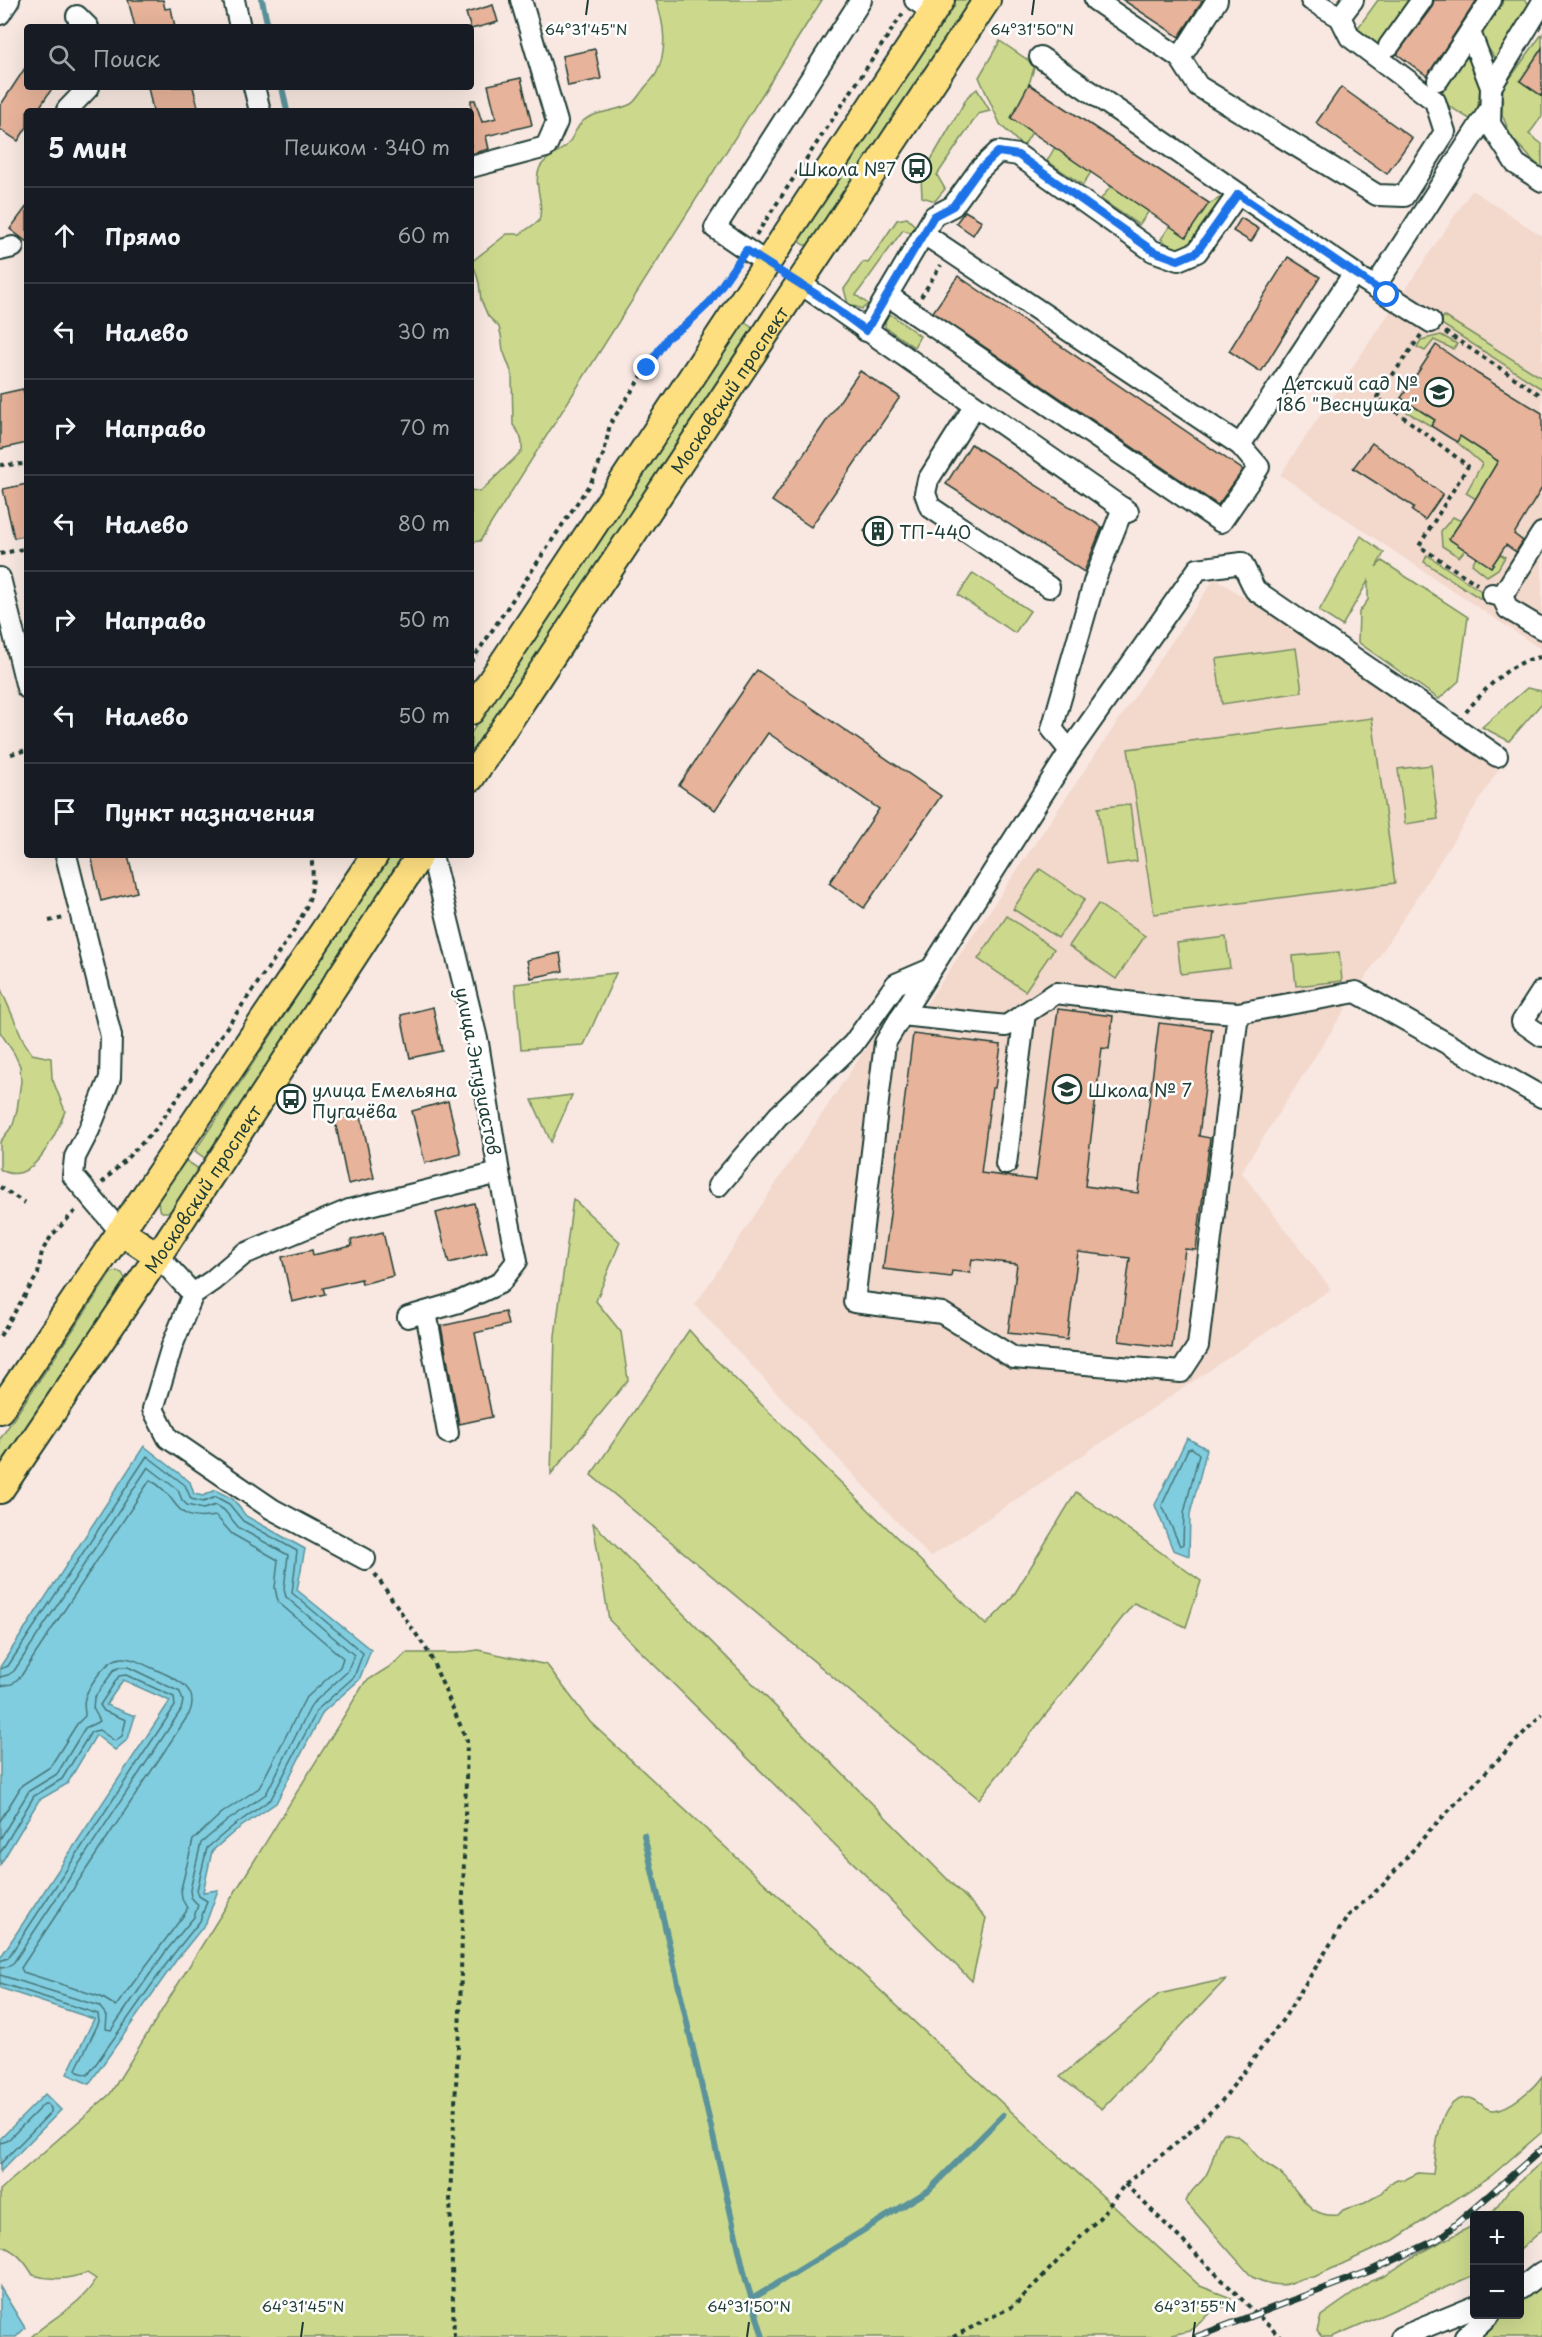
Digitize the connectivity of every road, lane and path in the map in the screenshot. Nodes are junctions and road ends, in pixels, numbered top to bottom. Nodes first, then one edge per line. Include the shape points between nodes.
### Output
1 (9, 0) edge
2 (234, 0) edge
3 (521, 0) edge
4 (861, 0) edge
5 (987, 0) edge
6 (1095, 0) edge
7 (1217, 0) edge
8 (1311, 0) edge
9 (1353, 0) edge
10 (1422, 0) edge
11 (1491, 0) edge
12 (1542, 3) edge
13 (924, 5) edge
14 (0, 14) edge
15 (1340, 17) junction
16 (239, 24) edge
17 (1470, 32) junction
18 (1389, 46) dead end
19 (1040, 57) dead end
20 (1180, 57) junction
21 (1438, 81) dead end
22 (1491, 87) junction
23 (85, 90) edge
24 (255, 90) edge
25 (69, 108) edge
26 (259, 108) edge
27 (1490, 110) junction
28 (474, 166) edge
29 (1542, 181) edge
30 (1238, 194) junction
31 (924, 234) junction
32 (746, 250) junction
33 (960, 258) junction
34 (768, 264) junction
35 (1354, 273) junction
36 (801, 284) junction
37 (1375, 287) junction
38 (887, 295) junction
39 (922, 319) junction
40 (1431, 322) junction
41 (866, 331) junction
42 (1542, 396) edge
43 (975, 407) junction
44 (1240, 445) junction
45 (24, 464) edge
46 (0, 465) edge
47 (1542, 533) edge
48 (24, 549) edge
49 (0, 554) edge
50 (0, 578) edge
51 (1049, 587) dead end
52 (1497, 595) junction
53 (1542, 629) edge
54 (23, 650) edge
55 (1542, 657) edge
56 (474, 658) edge
57 (474, 706) edge
58 (1454, 726) junction
59 (24, 751) edge
60 (1070, 751) junction
61 (11, 754) dead end
62 (1497, 756) dead end
63 (474, 774) edge
64 (67, 858) edge
65 (311, 858) edge
66 (373, 858) edge
67 (418, 858) edge
68 (433, 858) edge
69 (932, 969) junction
70 (1542, 991) edge
71 (1024, 1013) junction
72 (1238, 1013) junction
73 (902, 1015) junction
74 (1542, 1036) edge
75 (1542, 1097) edge
76 (1006, 1164) dead end
77 (499, 1173) junction
78 (718, 1186) dead end
79 (0, 1187) edge
80 (91, 1195) junction
81 (25, 1203) dead end
82 (120, 1231) junction
83 (158, 1256) junction
84 (193, 1294) junction
85 (0, 1336) edge
86 (0, 1410) edge
87 (448, 1433) dead end
88 (0, 1490) edge
89 (365, 1559) joint
90 (1542, 1714) edge
91 (1125, 2184) junction
92 (1542, 2272) edge
93 (1524, 2286) edge
94 (1470, 2309) edge
95 (1485, 2319) edge
96 (454, 2337) edge
97 (953, 2337) edge
98 (1280, 2337) edge
99 (1401, 2337) edge
100 (1465, 2337) edge

1 - 14 street
2 - 16 street
3 - 28 street via 557,122 546,147
4 - 32 street via 715,228
5 - 36 main road, Московский проспект
6 - 20 street
7 - 20 street
8 - 15 street
9 - 15 street
10 - 18 street
11 - 17 street
12 - 22 street
13 - 32 path
13 - 34 main road, Московский проспект
15 - 20 street via 1350,37 1435,101 1445,132 1404,196 1377,195 1198,86
17 - 21 street
17 - 22 street
19 - 30 street
22 - 27 street
23 - 25 street
24 - 26 street
27 - 29 street via 1490,124 1516,164
27 - 37 street
30 - 31 street via 1197,252 1178,260 1153,251 1018,155 998,152 979,170 953,206 934,216
30 - 35 street
31 - 33 street
31 - 38 street
32 - 34 street
32 - 56 path via 710,302 667,338 610,424 604,453 591,482
33 - 39 path via 940,265 921,297
33 - 44 street
34 - 36 main road
34 - 57 main road, Московский проспект
35 - 37 street
35 - 44 street
36 - 41 street
36 - 63 main road, Московский проспект
37 - 40 street
38 - 39 street
38 - 41 street
39 - 44 street via 1221,522 1259,467
40 - 42 path
40 - 52 path via 1377,397 1468,465 1419,546
41 - 43 street
43 - 51 street via 928,480 925,493 930,507
43 - 60 street via 1125,510 1095,579 1052,729
45 - 46 path
47 - 52 street
48 - 49 path
50 - 54 street
52 - 53 street via 1508,609
55 - 58 path via 1514,666 1481,694
58 - 60 street via 1255,590 1242,563 1198,569
58 - 62 street
59 - 61 path
60 - 69 street
64 - 80 street via 111,1036 110,1078 75,1157 73,1176
65 - 80 path via 314,877 310,902 294,932 155,1130
66 - 82 main road
67 - 83 main road, Московский проспект
68 - 77 street, улица Энтузиастов via 478,1043
69 - 73 street
69 - 78 street via 896,984 853,1044 778,1116
70 - 74 street via 1521,1022
71 - 72 street via 1056,993
71 - 73 street via 1006,1026
71 - 76 street
72 - 73 street via 1198,1346 1181,1372 1014,1358 942,1313 854,1302 885,1043
72 - 75 street via 1356,992
77 - 84 street via 349,1210 244,1254
77 - 87 street, улица Энтузиастов via 517,1261 501,1283 417,1315
79 - 81 path
80 - 82 street
80 - 85 path via 52,1235 42,1251 38,1275
82 - 83 main road
82 - 86 main road
83 - 84 street
83 - 88 main road, Московский проспект
84 - 89 street via 153,1409 168,1438 272,1509
89 - 96 path via 429,1653 467,1741 460,2012 450,2196
90 - 91 path via 1430,1830 1383,1885 1348,1916 1284,2018 1221,2102
91 - 97 path via 1101,2216 1015,2305
91 - 98 path
92 - 93 street
94 - 99 street
95 - 100 street

